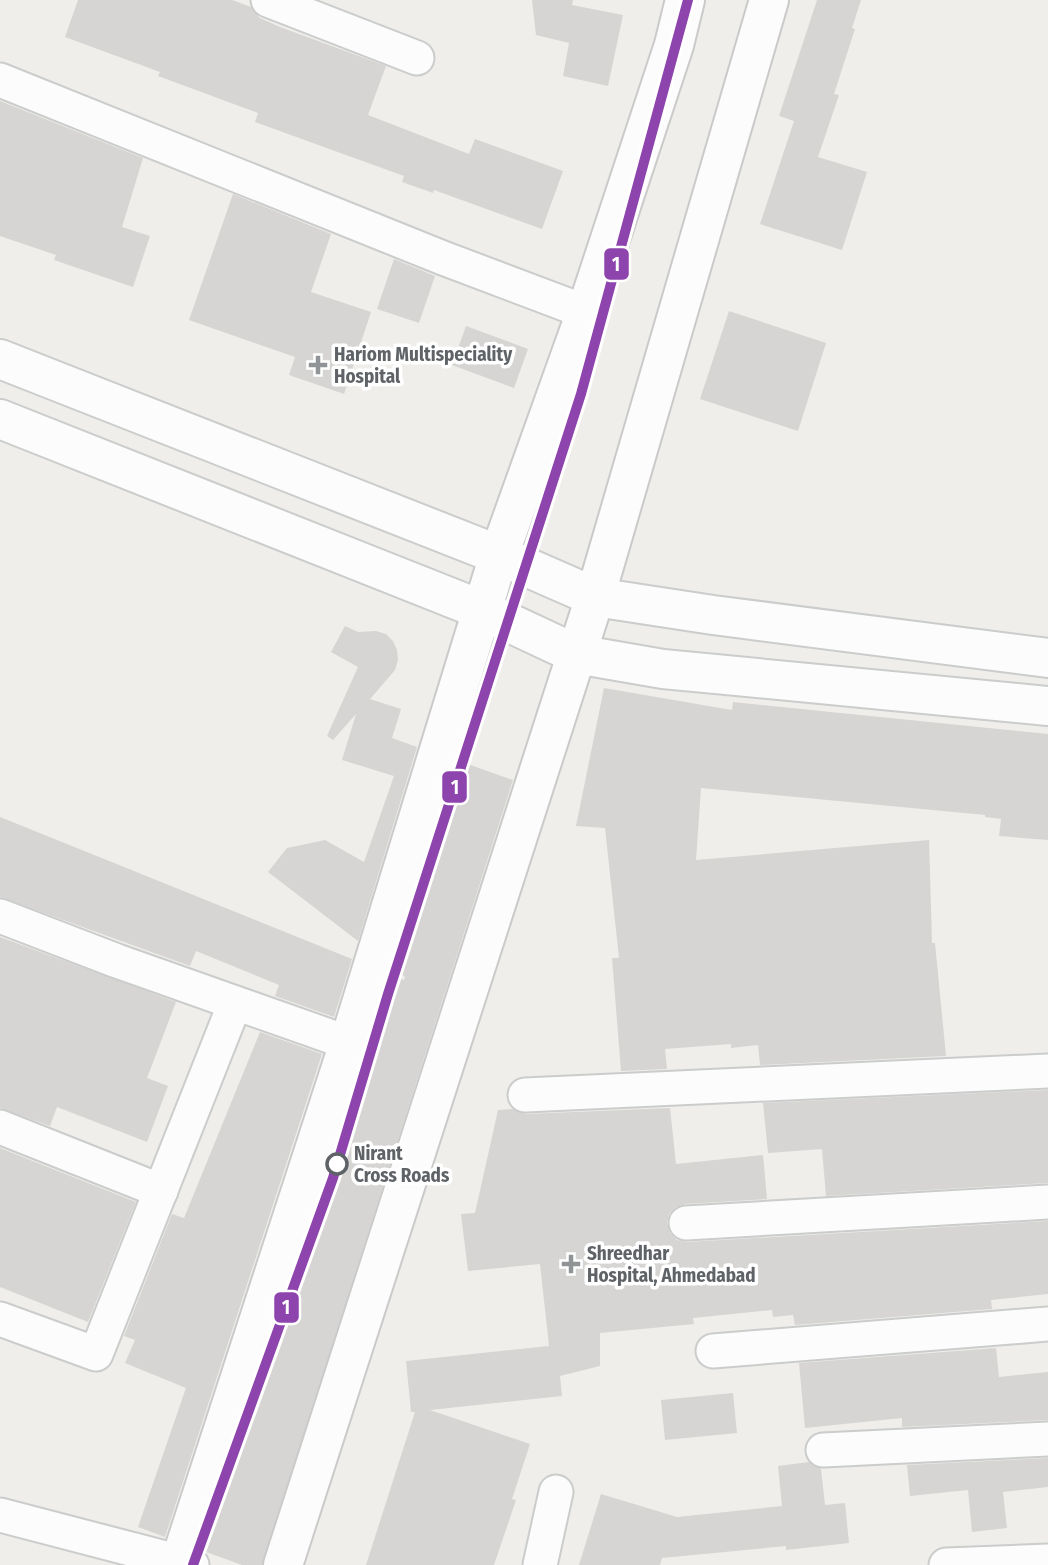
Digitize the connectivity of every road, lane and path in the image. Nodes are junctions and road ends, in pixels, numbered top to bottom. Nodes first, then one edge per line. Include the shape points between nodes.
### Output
1 (268, 0) edge
2 (685, 0) edge
3 (769, 0) edge
4 (416, 58) dead end
5 (0, 80) edge
6 (586, 312) junction
7 (0, 359) edge
8 (0, 419) edge
9 (499, 555) junction
10 (595, 597) junction
11 (482, 610) junction
12 (576, 654) junction
13 (1048, 658) edge
14 (1048, 706) edge
15 (0, 916) edge
16 (234, 1003) junction
17 (349, 1043) junction
18 (1048, 1071) edge
19 (525, 1095) dead end
20 (0, 1127) edge
21 (160, 1191) junction
22 (1048, 1202) edge
23 (687, 1223) dead end
24 (0, 1319) edge
25 (1048, 1324) edge
26 (713, 1351) dead end
27 (1048, 1439) edge
28 (822, 1450) dead end
29 (555, 1492) dead end
30 (0, 1515) edge
31 (1048, 1561) edge
32 (184, 1564) edge
33 (284, 1565) edge
34 (540, 1565) edge
35 (946, 1565) edge

1 - 4 street
2 - 6 main road
3 - 10 main road
5 - 6 street
6 - 9 main road
7 - 9 main road
8 - 11 main road
9 - 10 main road
9 - 11 main road
10 - 12 main road
10 - 13 main road
11 - 12 main road
11 - 17 main road
12 - 14 main road via 663,669
12 - 33 main road
15 - 16 street
16 - 17 street
16 - 21 street
17 - 32 main road
18 - 19 street
20 - 21 street
21 - 24 street via 96,1354
22 - 23 street
25 - 26 street
27 - 28 street
29 - 34 street
30 - 32 street
31 - 35 street

